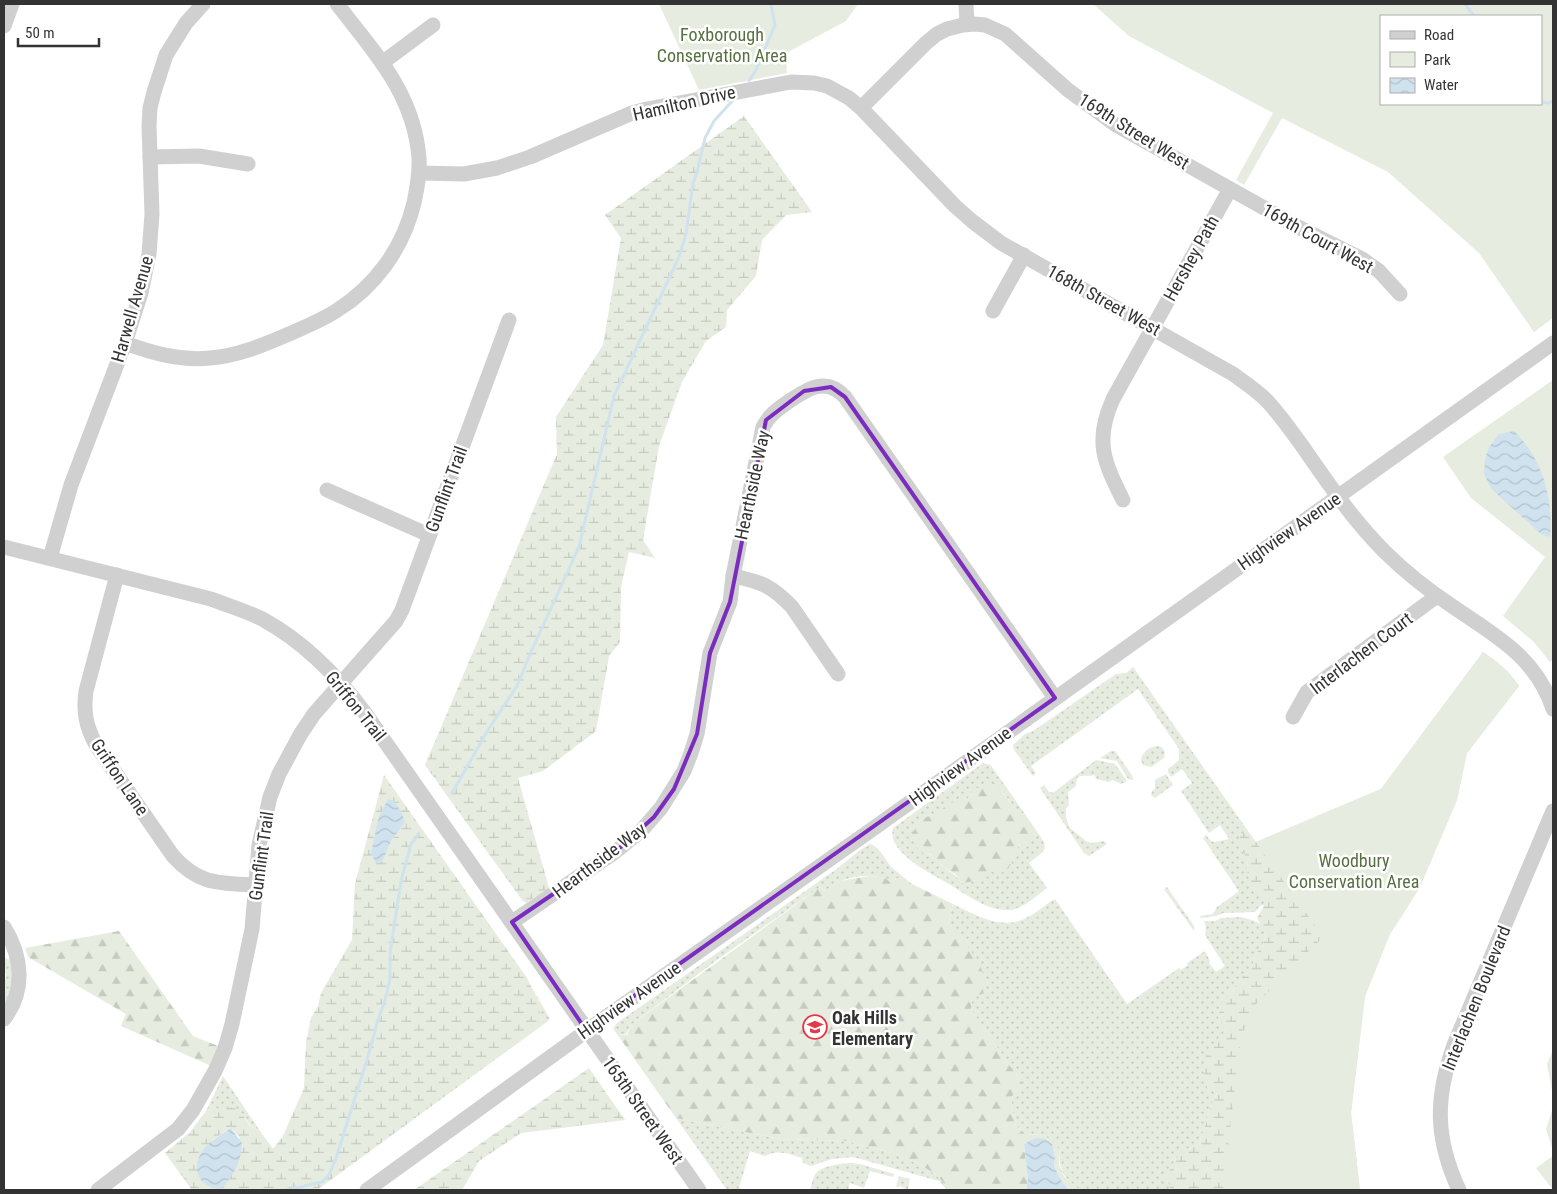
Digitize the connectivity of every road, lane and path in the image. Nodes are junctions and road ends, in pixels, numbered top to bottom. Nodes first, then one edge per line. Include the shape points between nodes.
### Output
1 (12, 4) edge
2 (203, 4) edge
3 (338, 4) edge
4 (966, 4) edge
5 (967, 24) junction
6 (433, 25) dead end
7 (4, 26) edge
8 (382, 63) junction
9 (861, 108) junction
10 (150, 156) junction
11 (248, 164) dead end
12 (419, 173) junction
13 (1230, 189) junction
14 (1024, 255) junction
15 (1400, 294) dead end
16 (993, 311) dead end
17 (509, 320) dead end
18 (1153, 328) junction
19 (125, 343) junction
20 (1553, 343) edge
21 (327, 490) dead end
22 (1338, 497) junction
23 (1123, 500) dead end
24 (429, 535) junction
25 (4, 547) edge
26 (50, 558) junction
27 (117, 575) junction
28 (733, 576) junction
29 (1437, 596) junction
30 (838, 674) dead end
31 (341, 683) junction
32 (1055, 698) junction
33 (1553, 709) edge
34 (1293, 718) dead end
35 (1553, 811) edge
36 (255, 885) junction
37 (512, 922) junction
38 (4, 927) edge
39 (4, 1018) edge
40 (586, 1030) junction
41 (377, 1187) edge
42 (98, 1190) edge
43 (699, 1190) edge
44 (1459, 1190) edge

1 - 7 street
2 - 10 street, Harwell Avenue via 175,38 160,71 150,108
3 - 8 street
4 - 5 street
5 - 9 street, 169th Street West via 937,34
5 - 13 street, 169th Street West via 985,25 1004,34 1093,110
6 - 8 street
8 - 12 street via 399,88 410,114
9 - 12 street, Hamilton Drive via 826,86 791,82 646,109 497,168 464,174
9 - 14 street, 168th Street West via 955,206 1001,242
10 - 11 street via 199,156
10 - 19 street, Harwell Avenue via 152,214 149,254
12 - 19 street via 410,218 398,247 370,285 335,312 264,345 225,356 181,358
13 - 15 street, 169th Court West via 1362,259
13 - 18 street, Hershey Path
14 - 16 street
14 - 18 street, 168th Street West
17 - 24 street, Gunflint Trail
18 - 22 street, 168th Street West via 1254,389 1278,413
18 - 23 street, Hershey Path via 1112,399 1103,425 1105,461
19 - 26 street, Harwell Avenue via 71,483
20 - 22 street, Highview Avenue
21 - 24 street
22 - 29 street via 1385,552
22 - 32 street, Highview Avenue
24 - 31 street, Gunflint Trail via 396,621
25 - 26 street, Griffon Trail
26 - 27 street, Griffon Trail
27 - 31 street, Griffon Trail via 211,600 265,621 289,637
27 - 36 street, Griffon Lane via 86,691 85,719 89,732 183,867 208,881
28 - 30 street via 768,586 783,597
28 - 32 street, Hearthside Way via 763,426 771,415 804,391 831,387 845,397
28 - 37 street, Hearthside Way via 730,602 710,653 697,734 674,789 641,831
29 - 33 street via 1517,652 1538,678
29 - 34 street, Interlachen Court via 1307,692
31 - 36 street, Gunflint Trail via 314,714 279,774 264,821
31 - 37 street, Griffon Trail via 365,712
32 - 40 street, Highview Avenue
35 - 44 street, Interlachen Boulevard via 1446,1067 1440,1109 1441,1130 1445,1154
36 - 42 street, Gunflint Trail via 252,929 232,1024 217,1067 193,1110 178,1129
37 - 40 street, Griffon Trail
38 - 39 street via 14,945 20,973 19,987
40 - 41 street, Highview Avenue
40 - 43 street, 165th Street West

